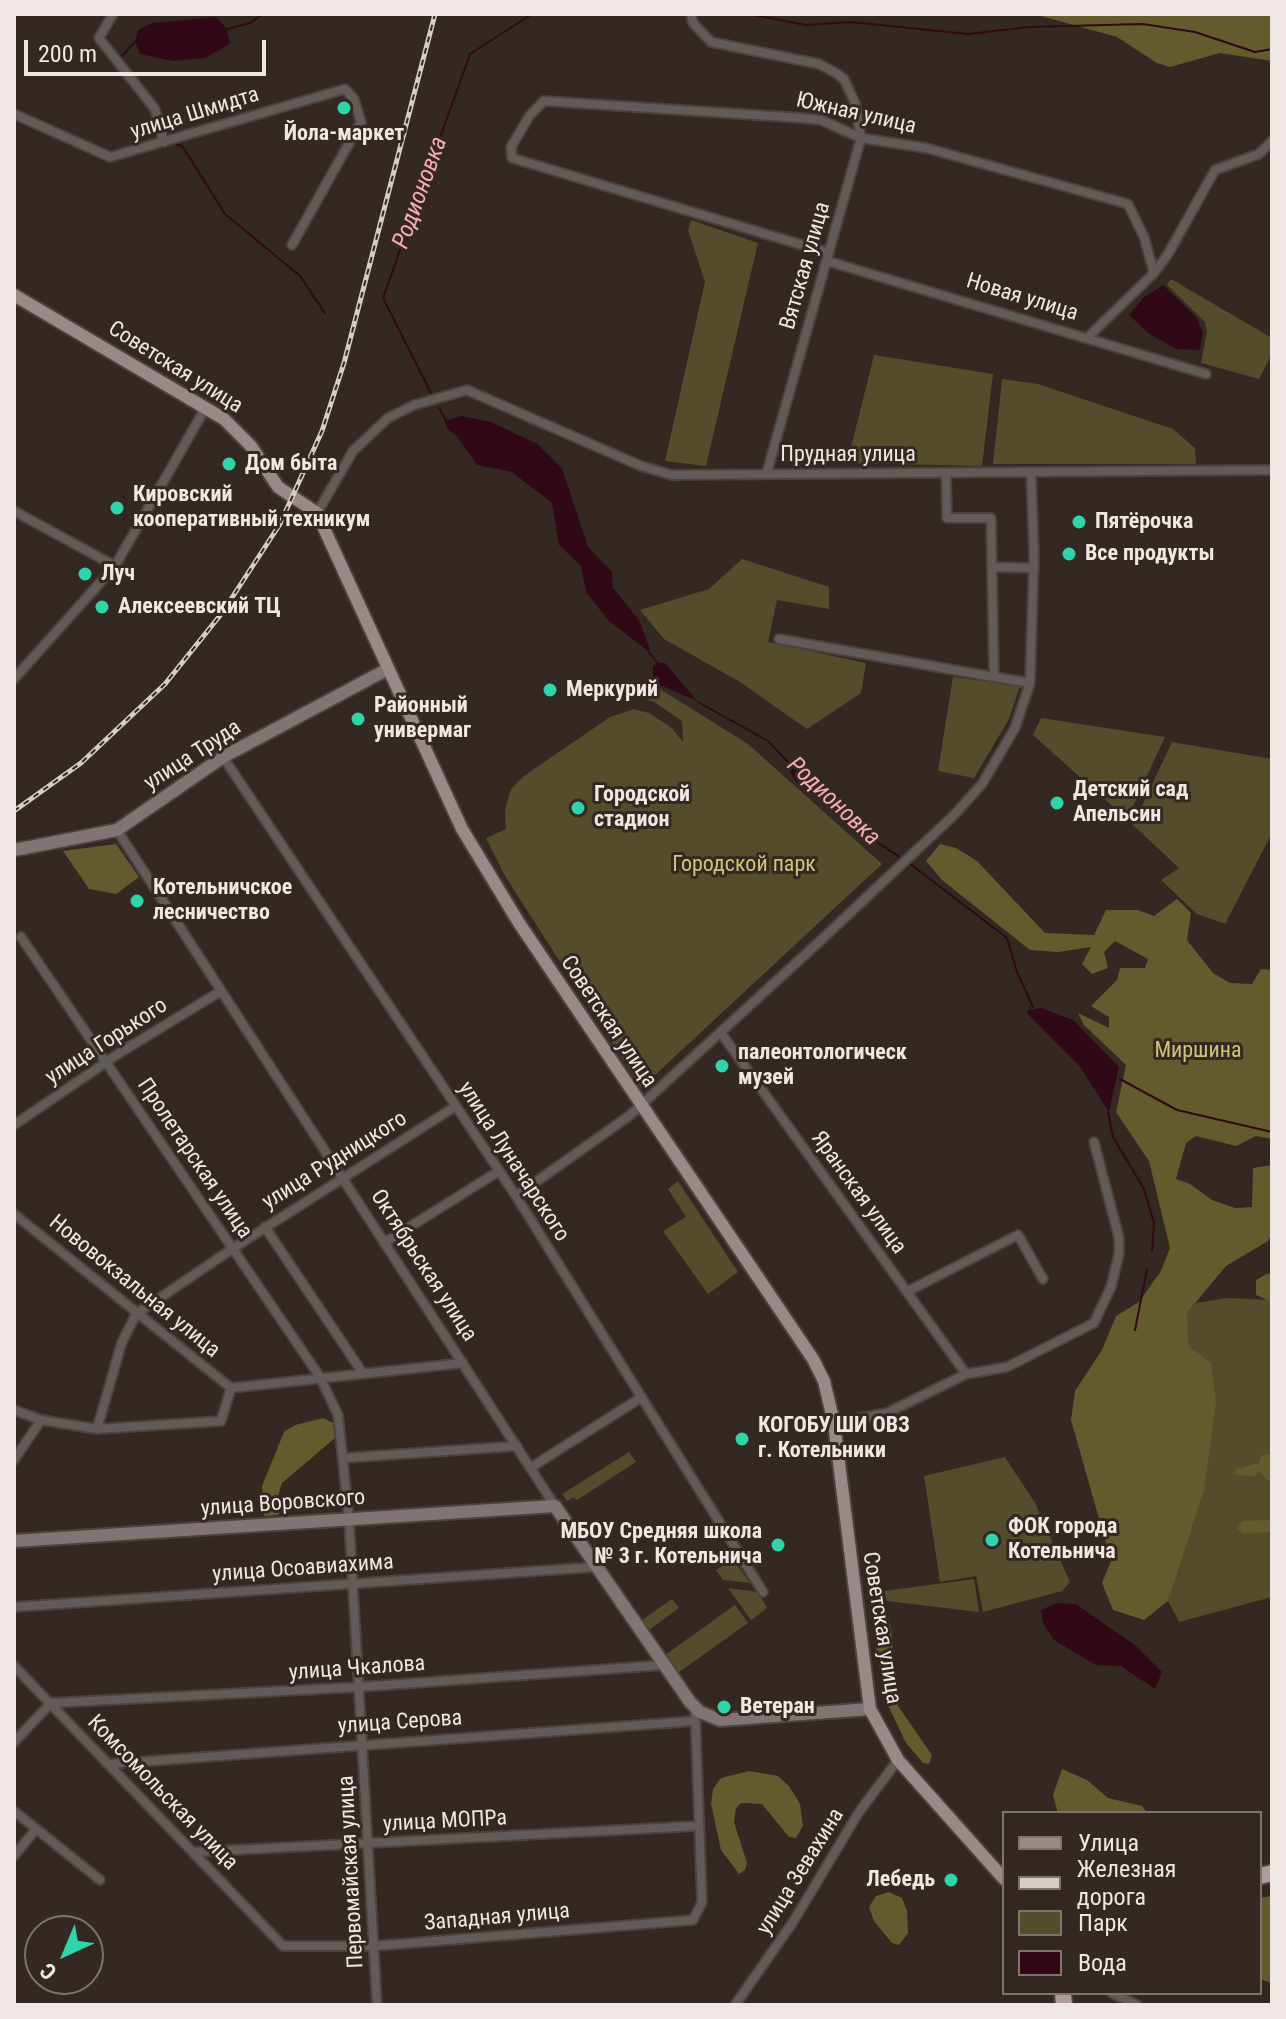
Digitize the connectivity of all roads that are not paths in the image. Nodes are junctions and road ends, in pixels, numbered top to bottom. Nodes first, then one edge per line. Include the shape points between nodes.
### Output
1 (113, 14) edge
2 (691, 14) edge
3 (14, 114) edge
4 (861, 138) junction
5 (1272, 141) edge
6 (164, 142) junction
7 (512, 158) joint
8 (292, 245) dead end
9 (828, 257) junction
10 (1154, 273) junction
11 (14, 295) edge
12 (1088, 337) junction
13 (1206, 374) dead end
14 (206, 407) junction
15 (1272, 470) edge
16 (767, 472) junction
17 (1031, 472) junction
18 (946, 474) junction
19 (14, 511) edge
20 (317, 513) junction
21 (115, 566) junction
22 (992, 567) junction
23 (1034, 568) junction
24 (779, 639) dead end
25 (386, 670) junction
26 (994, 677) junction
27 (14, 679) edge
28 (1030, 683) junction
29 (223, 757) junction
30 (117, 830) junction
31 (14, 850) edge
32 (21, 937) dead end
33 (221, 991) junction
34 (721, 1033) junction
35 (107, 1062) junction
36 (456, 1106) junction
37 (640, 1106) junction
38 (14, 1125) edge
39 (1094, 1142) dead end
40 (499, 1171) junction
41 (342, 1177) junction
42 (516, 1196) junction
43 (14, 1214) edge
44 (265, 1227) junction
45 (384, 1243) junction
46 (232, 1249) junction
47 (1043, 1279) dead end
48 (908, 1291) junction
49 (136, 1314) junction
50 (463, 1363) junction
51 (362, 1372) junction
52 (966, 1374) junction
53 (320, 1377) junction
54 (231, 1388) junction
55 (642, 1397) junction
56 (334, 1402) joint
57 (14, 1410) edge
58 (41, 1420) junction
59 (834, 1423) junction
60 (97, 1429) junction
61 (517, 1446) junction
62 (344, 1458) junction
63 (14, 1460) edge
64 (530, 1468) junction
65 (555, 1506) junction
66 (349, 1519) junction
67 (14, 1541) edge
68 (595, 1567) junction
69 (352, 1584) junction
70 (763, 1592) dead end
71 (14, 1607) edge
72 (664, 1665) junction
73 (14, 1666) edge
74 (359, 1687) junction
75 (51, 1703) junction
76 (870, 1709) junction
77 (701, 1712) junction
78 (693, 1722) junction
79 (14, 1742) edge
80 (363, 1746) junction
81 (898, 1760) junction
82 (109, 1764) junction
83 (14, 1811) edge
84 (697, 1826) junction
85 (36, 1829) junction
86 (368, 1845) junction
87 (195, 1852) junction
88 (14, 1856) edge
89 (1002, 1877) edge
90 (100, 1880) dead end
91 (283, 1946) joint
92 (374, 1946) junction
93 (1116, 1995) edge
94 (377, 2005) edge
95 (735, 2005) edge
96 (1137, 2005) edge

1 - 6 street via 99,38 155,109
2 - 4 street, Вятская улица via 704,36 721,46 819,64 836,73 855,103
3 - 6 street, улица Шмидта via 110,157
4 - 7 street, Южная улица via 821,120 544,101 518,133
4 - 9 street, Вятская улица
4 - 10 street, Южная улица via 926,148 1128,204
5 - 10 street via 1259,154 1215,170
6 - 8 street, улица Шмидта via 345,89 361,122
7 - 9 street, Новая улица
9 - 12 street, Новая улица
9 - 16 street, Вятская улица
10 - 12 street
11 - 14 main road, Советская улица
12 - 13 street, Новая улица
14 - 20 main road, Советская улица via 244,437 278,487
14 - 21 street
15 - 17 street, Прудная улица
16 - 18 street, Прудная улица
16 - 20 street, Прудная улица via 672,475 467,390 388,418 353,451
17 - 18 street, Прудная улица
17 - 23 street
18 - 22 street via 947,518 991,518
19 - 21 street
20 - 25 main road, Советская улица
21 - 27 street
22 - 23 street
22 - 26 street
23 - 28 street
24 - 26 street
25 - 29 street, улица Труда
25 - 37 main road, Советская улица via 470,843
26 - 28 street
28 - 34 street via 1015,728 970,799
29 - 30 street, улица Труда
29 - 36 street, улица Луначарского
30 - 31 street, улица Труда
30 - 33 street, Октябрьская улица
32 - 35 street, Пролетарская улица
33 - 35 street, улица Горького
33 - 41 street, Октябрьская улица
34 - 37 street
34 - 48 street, Яранская улица
35 - 38 street, улица Горького
35 - 46 street, Пролетарская улица
36 - 40 street, улица Луначарского
36 - 41 street, улица Рудницкого
37 - 42 street
37 - 59 main road, Советская улица via 813,1359
39 - 52 street via 1119,1238 1102,1309 1094,1323 1007,1367
40 - 42 street, улица Луначарского
40 - 45 street
41 - 44 street, улица Рудницкого
41 - 45 street, Октябрьская улица
42 - 55 street, улица Луначарского
43 - 49 street, Нововокзальная улица
44 - 46 street, улица Рудницкого
44 - 51 street
45 - 50 street, Октябрьская улица
46 - 49 street, улица Рудницкого
46 - 53 street, Пролетарская улица
47 - 48 street via 1018,1235
48 - 52 street, Яранская улица
49 - 54 street, Нововокзальная улица
49 - 60 street via 122,1342
50 - 51 street
50 - 61 street, Октябрьская улица
51 - 53 street
52 - 59 street via 887,1413
53 - 54 street
53 - 56 street, Пролетарская улица
54 - 60 street via 221,1421
55 - 64 street
55 - 70 street, улица Луначарского
56 - 62 street, Первомайская улица
57 - 58 street
58 - 60 street
58 - 63 street
59 - 76 main road, Советская улица
61 - 62 street
61 - 64 street, Октябрьская улица
62 - 66 street, Первомайская улица
64 - 65 street, Октябрьская улица
65 - 66 street, улица Воровского
65 - 68 street, Октябрьская улица
66 - 67 street, улица Воровского
66 - 69 street, Первомайская улица
68 - 69 street, улица Осоавиахима
68 - 72 street, Октябрьская улица
69 - 71 street, улица Осоавиахима
69 - 74 street, Первомайская улица
72 - 74 street, улица Чкалова
72 - 77 street, Октябрьская улица
73 - 75 street, Комсомольская улица
74 - 75 street, улица Чкалова
74 - 80 street, Первомайская улица
75 - 79 street
75 - 82 street, Комсомольская улица
76 - 77 street via 720,1720
76 - 81 main road, Советская улица
77 - 78 street
78 - 80 street, улица Серова
78 - 84 street
80 - 82 street, улица Серова
80 - 86 street, Первомайская улица
81 - 89 main road, Советская улица
81 - 95 street, улица Зевахина
82 - 87 street, Комсомольская улица
83 - 85 street
84 - 86 street, улица МОПРа
84 - 92 street, Западная улица via 702,1902 693,1920
85 - 88 street
85 - 90 street
86 - 87 street, улица МОПРа
86 - 92 street, Первомайская улица
87 - 91 street, Комсомольская улица
91 - 92 street, Западная улица
92 - 94 street, Первомайская улица
93 - 96 street

